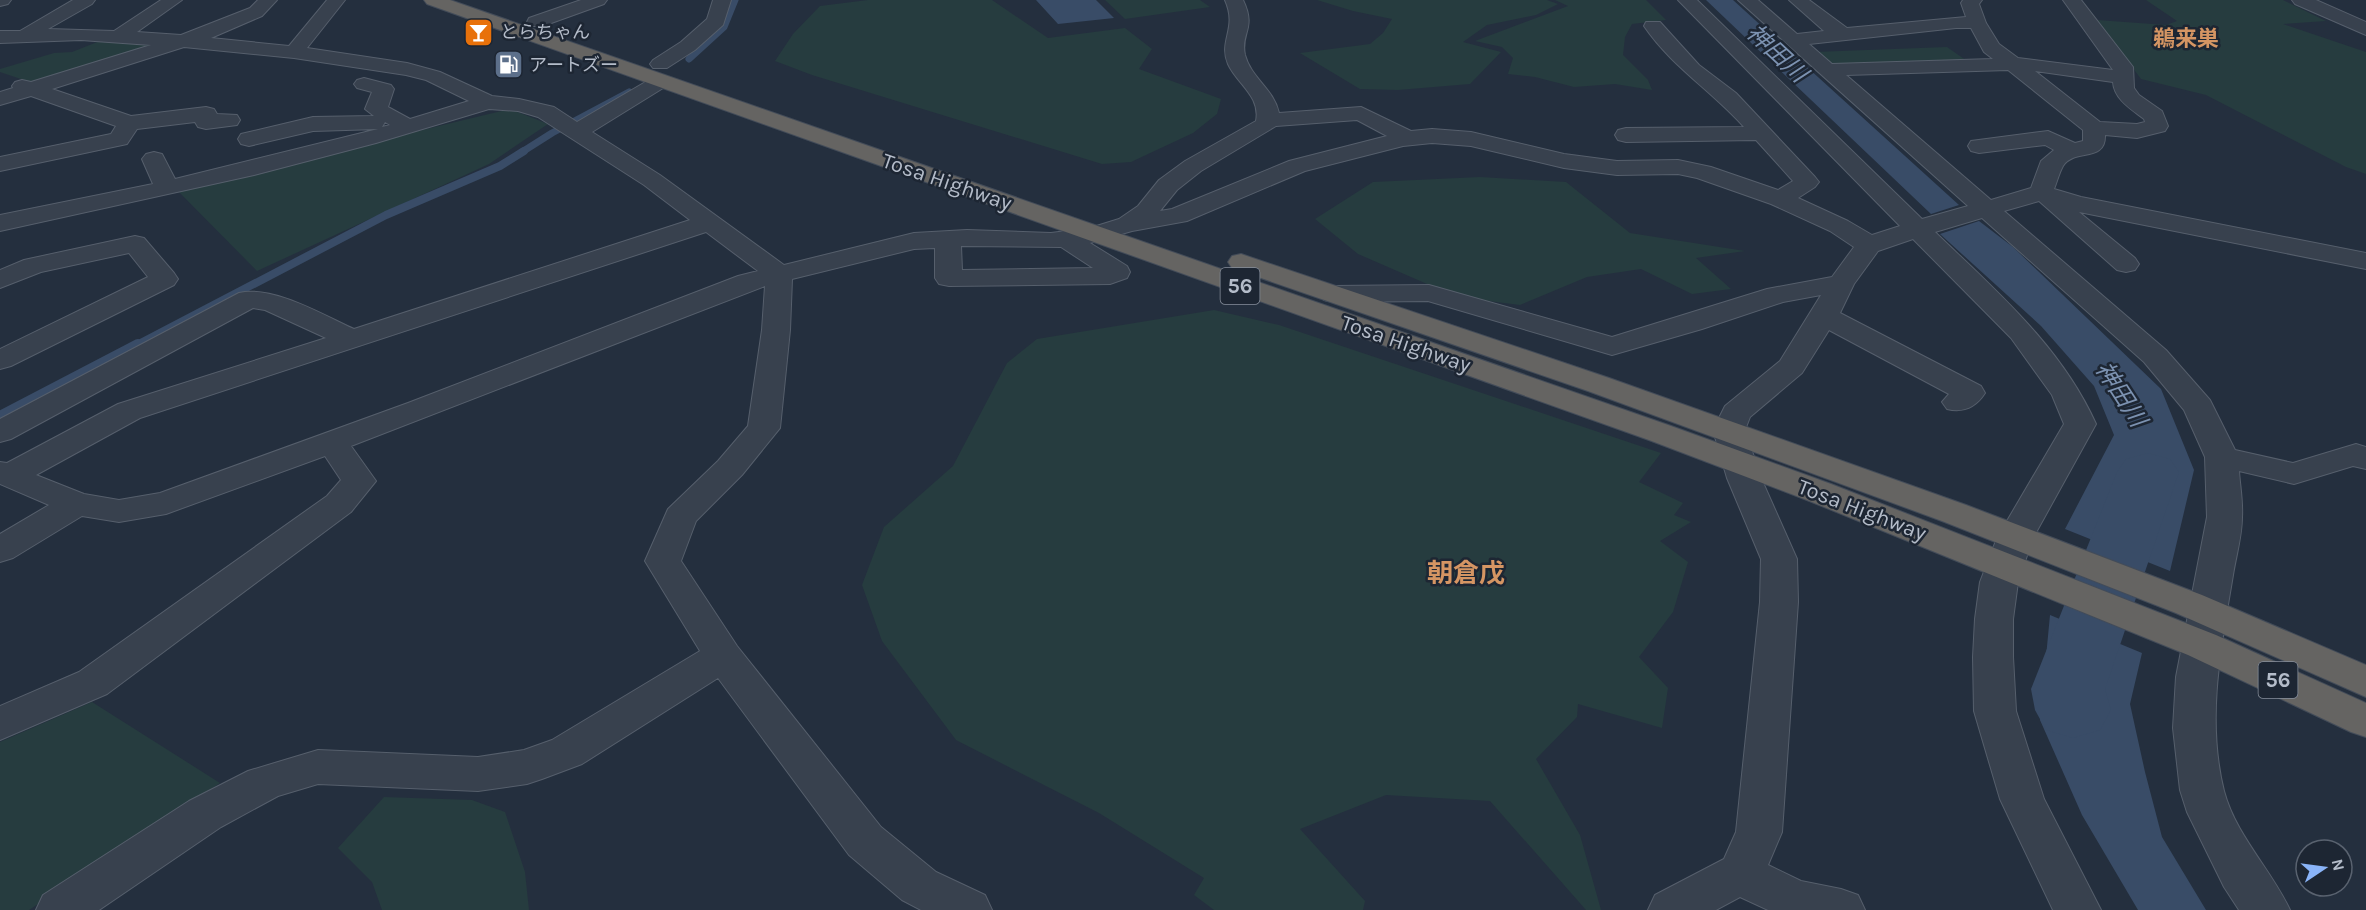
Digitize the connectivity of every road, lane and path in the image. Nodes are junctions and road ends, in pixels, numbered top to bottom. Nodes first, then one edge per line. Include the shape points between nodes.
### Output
1 (86, 0) edge
2 (173, 0) edge
3 (268, 0) edge
4 (336, 0) edge
5 (433, 0) edge
6 (472, 0) edge
7 (598, 0) edge
8 (722, 0) edge
9 (1234, 0) edge
10 (1687, 0) edge
11 (1747, 0) edge
12 (1798, 0) edge
13 (1973, 0) edge
14 (2072, 0) edge
15 (2301, 0) edge
16 (536, 22) junction
17 (1977, 23) junction
18 (1653, 26) dead end
19 (2364, 27) edge
20 (1845, 34) junction
21 (23, 36) junction
22 (0, 37) edge
23 (117, 37) junction
24 (1793, 40) junction
25 (181, 41) junction
26 (294, 52) junction
27 (2011, 64) junction
28 (1827, 70) junction
29 (660, 73) junction
30 (2122, 77) junction
31 (0, 78) edge
32 (364, 84) dead end
33 (28, 88) junction
34 (1782, 96) junction
35 (1729, 97) junction
36 (0, 99) edge
37 (488, 102) junction
38 (229, 120) dead end
39 (1267, 120) junction
40 (129, 123) junction
41 (413, 124) junction
42 (570, 127) junction
43 (2094, 128) junction
44 (1762, 133) junction
45 (1407, 138) junction
46 (249, 140) dead end
47 (1979, 146) dead end
48 (2073, 151) junction
49 (154, 159) dead end
50 (0, 164) edge
51 (1678, 167) junction
52 (166, 188) junction
53 (2041, 193) junction
54 (1780, 199) junction
55 (1982, 209) junction
56 (711, 222) junction
57 (0, 223) edge
58 (1128, 224) junction
59 (1920, 227) junction
60 (1094, 235) junction
61 (948, 239) junction
62 (1066, 239) junction
63 (1869, 245) junction
64 (2366, 261) edge
65 (2126, 264) dead end
66 (778, 274) junction
67 (0, 280) edge
68 (1841, 283) junction
69 (1334, 294) junction
70 (1824, 316) junction
71 (353, 339) junction
72 (0, 360) edge
73 (1958, 402) dead end
74 (1729, 430) junction
75 (0, 432) edge
76 (331, 442) junction
77 (2222, 457) junction
78 (2366, 459) edge
79 (1739, 463) junction
80 (5, 474) edge
81 (77, 504) junction
82 (0, 550) edge
83 (2011, 552) junction
84 (2197, 626) junction
85 (723, 656) junction
86 (2366, 682) edge
87 (2366, 721) edge
88 (0, 724) edge
89 (1741, 873) junction
90 (60, 910) edge
91 (968, 910) edge
92 (1672, 910) edge
93 (1841, 910) edge
94 (2077, 910) edge
95 (2266, 910) edge

1 - 21 street
2 - 23 street
3 - 25 street via 256,12
4 - 26 street
5 - 29 highway, Tosa Highway / 56
6 - 16 highway, Tosa Highway / 56
7 - 16 street
8 - 29 street via 716,21
9 - 39 street via 1242,18 1234,52 1239,68 1264,96 1270,115
10 - 34 street
11 - 24 street
12 - 20 street
13 - 17 street via 1970,3
14 - 30 street via 2123,67
15 - 19 street
16 - 29 highway, Tosa Highway / 56
17 - 20 street
17 - 27 street via 1990,48
18 - 35 street via 1692,69
20 - 24 street
21 - 22 street
21 - 23 street
23 - 25 street
24 - 28 street
25 - 26 street
25 - 33 street
26 - 37 street via 407,69 433,76
27 - 28 street
27 - 30 street
27 - 43 street
28 - 55 street
29 - 42 street
29 - 58 highway, Tosa Highway / 56
29 - 60 highway, Tosa Highway / 56
30 - 43 street via 2131,99 2154,116 2157,126 2137,131
31 - 33 street
32 - 41 street via 384,89 376,109
33 - 36 street
33 - 40 street
34 - 35 street
34 - 59 street
35 - 44 street
37 - 41 street
37 - 42 street via 546,112
38 - 40 street via 206,122 206,114
39 - 45 street via 1361,113
39 - 58 street via 1193,166
40 - 50 street via 120,139
41 - 46 street via 313,124
41 - 52 street
42 - 56 street
43 - 48 street via 2094,145
44 - 51 street via 1626,135
44 - 54 street via 1807,182
45 - 51 street via 1471,139 1564,161 1617,168
45 - 58 street via 1297,166 1178,216
47 - 48 street via 2048,138
48 - 53 street via 2053,161
49 - 52 street
51 - 54 street
52 - 57 street
53 - 55 street
53 - 64 street via 2077,204
53 - 65 street
54 - 63 street via 1839,226
55 - 59 street
55 - 77 street via 2155,356 2199,408
56 - 66 street
56 - 71 street
58 - 60 street
58 - 69 highway, Tosa Highway / 56
59 - 63 street
59 - 83 street via 2021,332 2067,394 2080,424
60 - 62 street
60 - 79 highway, Tosa Highway / 56
61 - 62 street
61 - 62 street via 949,278 1110,276 1117,272
61 - 66 street via 914,241
63 - 68 street
66 - 76 street via 748,282
66 - 85 street via 777,330 764,428 680,517 663,561
67 - 72 street via 33,266 135,244 164,279
68 - 69 street via 1777,295 1612,346 1429,294
68 - 70 street
69 - 74 highway, Tosa Highway / 56
70 - 73 street via 1970,393
70 - 74 street via 1791,367 1736,413
71 - 75 street via 272,303 249,299
71 - 80 street via 129,411
74 - 79 street
74 - 83 highway, Tosa Highway / 56
76 - 81 street via 166,503 119,511
76 - 88 street via 359,481 339,504 93,683
77 - 78 street via 2294,474 2356,454
77 - 84 street via 2225,517 2210,592
79 - 83 highway, Tosa Highway / 56
79 - 89 street via 1779,560 1779,602 1759,832
80 - 81 street
81 - 82 street
83 - 84 highway, Tosa Highway / 56
83 - 94 street via 1999,582 1994,619 1995,711 2022,800
84 - 86 highway, Tosa Highway / 56
84 - 87 highway, Tosa Highway / 56
84 - 95 street via 2194,728 2202,790 2220,835
85 - 90 street via 567,752 527,767 478,774 318,767 264,783 205,814
85 - 91 street via 865,841 919,886
89 - 92 street
89 - 93 street via 1814,907

